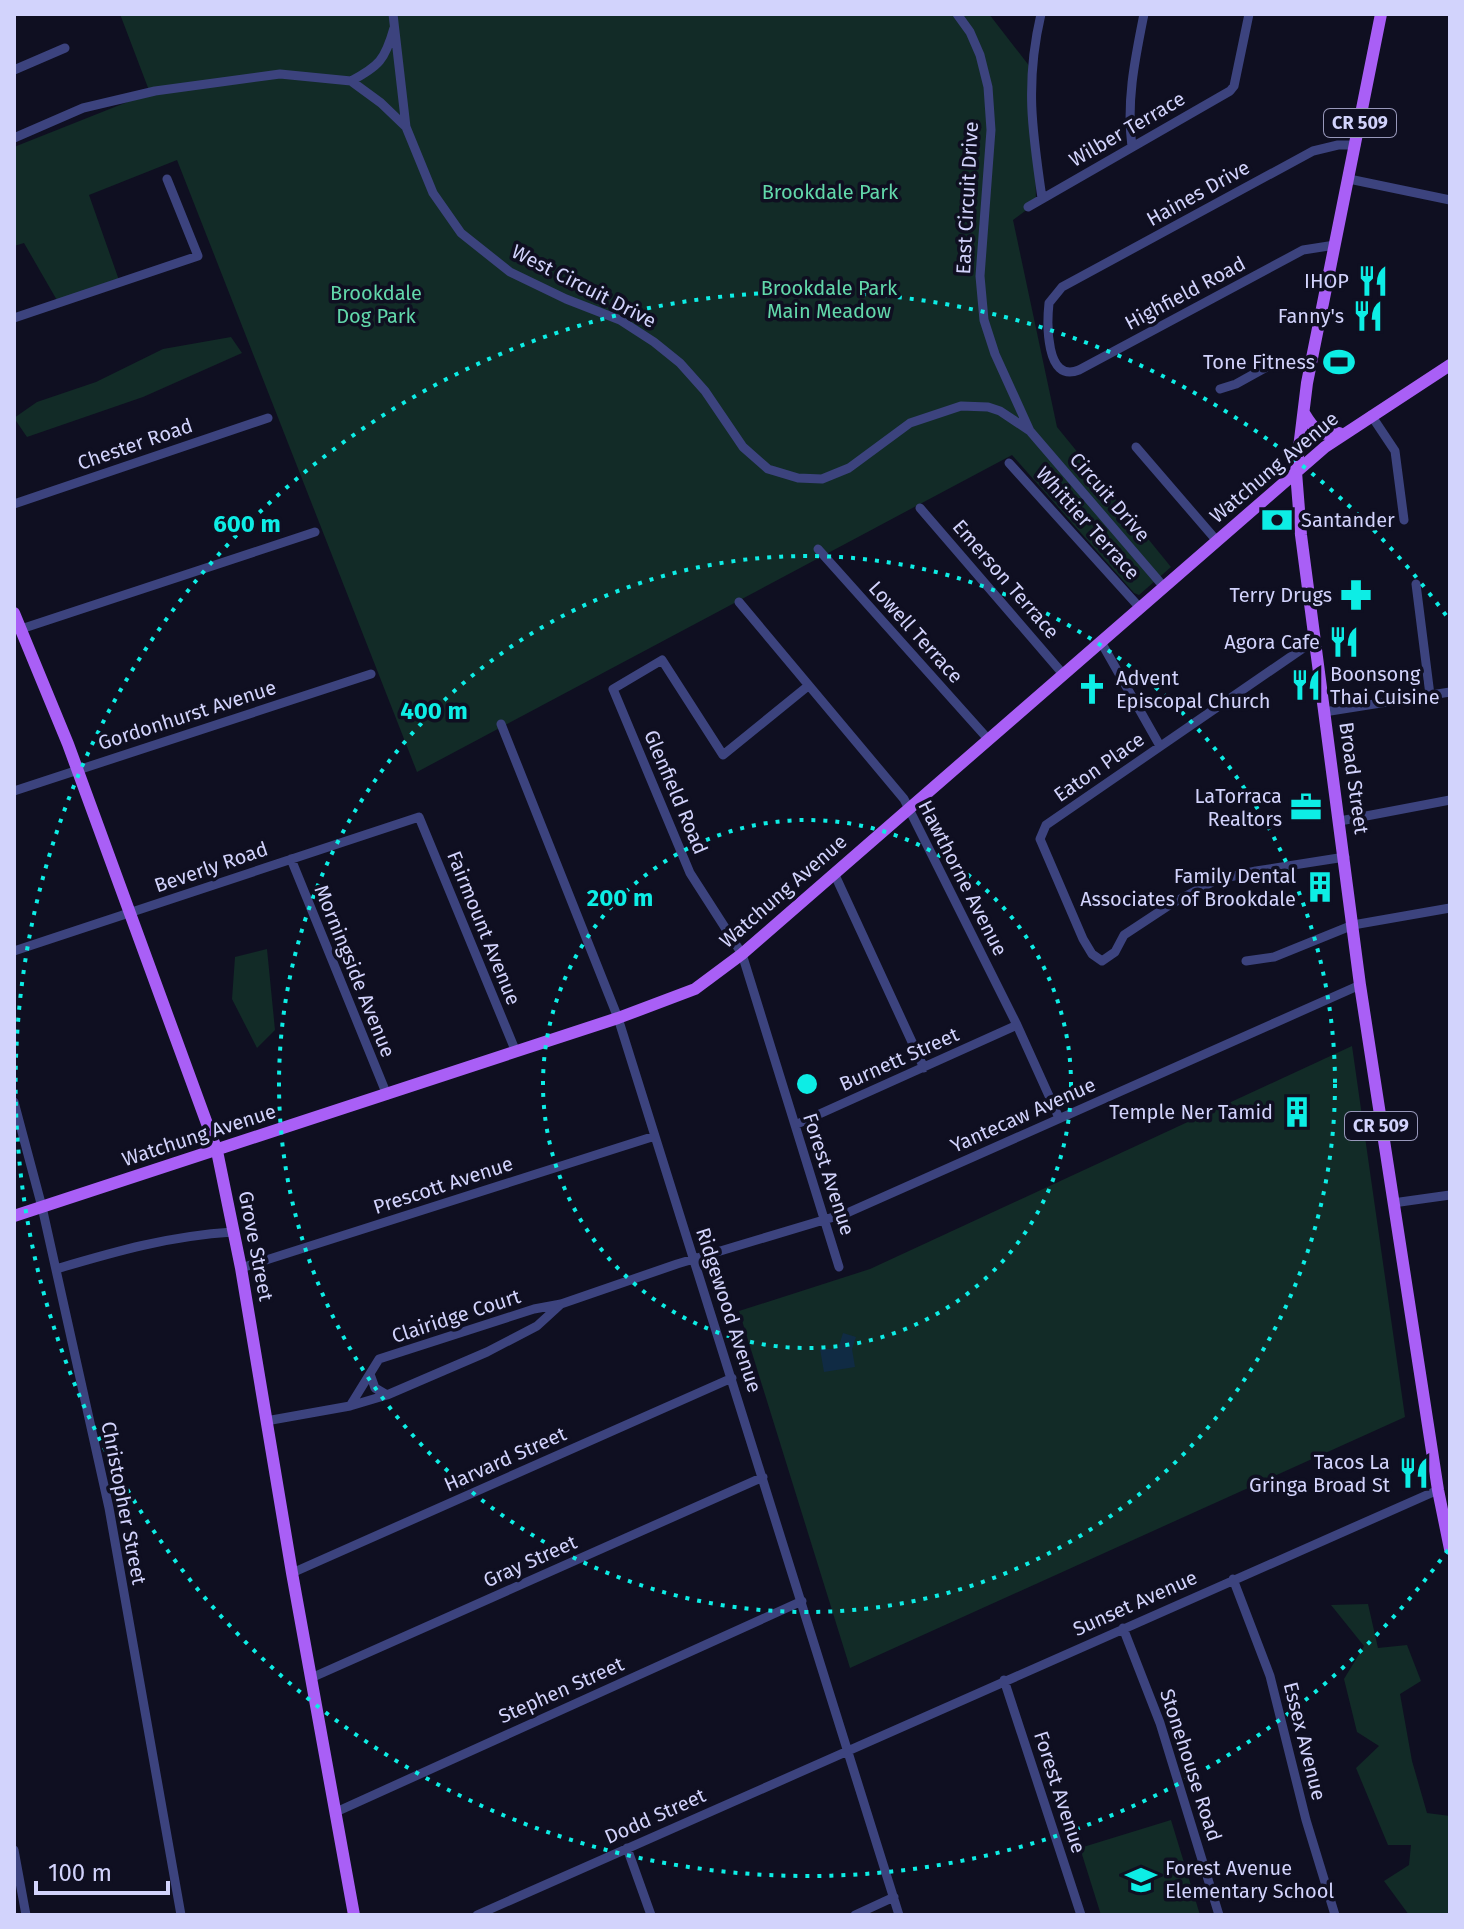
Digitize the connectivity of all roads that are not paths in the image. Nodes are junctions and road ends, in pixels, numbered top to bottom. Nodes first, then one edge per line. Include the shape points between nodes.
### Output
1 (393, 14) edge
2 (957, 14) edge
3 (1041, 14) edge
4 (1144, 14) edge
5 (1249, 14) edge
6 (1381, 14) edge
7 (395, 26) junction
8 (65, 48) dead end
9 (14, 70) edge
10 (351, 81) junction
11 (406, 127) junction
12 (14, 138) edge
13 (1356, 145) junction
14 (1132, 147) junction
15 (167, 179) dead end
16 (1349, 179) junction
17 (1042, 198) junction
18 (1450, 199) edge
19 (1028, 207) dead end
20 (1335, 245) junction
21 (14, 318) edge
22 (1311, 362) junction
23 (1056, 365) joint
24 (1450, 365) edge
25 (1220, 389) dead end
26 (1304, 413) junction
27 (1371, 415) junction
28 (268, 418) dead end
29 (1349, 429) junction
30 (1030, 431) junction
31 (1136, 447) dead end
32 (1009, 463) dead end
33 (1296, 472) junction
34 (14, 504) edge
35 (920, 508) dead end
36 (1404, 520) dead end
37 (315, 532) dead end
38 (1217, 541) junction
39 (818, 549) dead end
40 (1416, 584) dead end
41 (1164, 587) junction
42 (739, 602) dead end
43 (1140, 608) junction
44 (14, 613) edge
45 (21, 629) junction
46 (1315, 640) junction
47 (1101, 642) junction
48 (371, 674) dead end
49 (1063, 674) junction
50 (808, 686) junction
51 (1450, 692) edge
52 (1430, 695) junction
53 (1324, 712) junction
54 (501, 724) dead end
55 (988, 739) junction
56 (1160, 746) junction
57 (77, 769) junction
58 (14, 791) edge
59 (1450, 800) edge
60 (909, 808) junction
61 (419, 817) joint
62 (1340, 821) junction
63 (1345, 857) junction
64 (291, 859) junction
65 (834, 873) junction
66 (1450, 908) edge
67 (129, 914) junction
68 (1353, 925) junction
69 (14, 951) edge
70 (742, 954) junction
71 (1246, 961) dead end
72 (1360, 985) junction
73 (618, 1018) junction
74 (1017, 1025) junction
75 (516, 1052) junction
76 (924, 1068) junction
77 (387, 1095) junction
78 (14, 1102) edge
79 (1059, 1118) junction
80 (795, 1125) junction
81 (655, 1136) junction
82 (217, 1151) junction
83 (1450, 1195) edge
84 (1393, 1203) junction
85 (42, 1207) junction
86 (14, 1216) edge
87 (826, 1221) junction
88 (233, 1232) junction
89 (694, 1259) junction
90 (839, 1267) dead end
91 (241, 1268) junction
92 (56, 1269) junction
93 (561, 1304) junction
94 (370, 1374) junction
95 (732, 1378) junction
96 (387, 1395) junction
97 (350, 1406) junction
98 (266, 1421) junction
99 (763, 1477) junction
100 (1438, 1490) junction
101 (1450, 1549) edge
102 (292, 1573) junction
103 (1233, 1579) junction
104 (802, 1601) junction
105 (1123, 1628) junction
106 (311, 1678) junction
107 (1004, 1680) junction
108 (848, 1749) junction
109 (336, 1812) junction
110 (627, 1848) junction
111 (14, 1850) edge
112 (894, 1897) junction
113 (26, 1915) edge
114 (181, 1915) edge
115 (354, 1915) edge
116 (477, 1915) edge
117 (651, 1915) edge
118 (855, 1915) edge
119 (899, 1915) edge
120 (1081, 1915) edge
121 (1219, 1915) edge
122 (1335, 1915) edge

1 - 7 street, West Circuit Drive
2 - 30 street, East Circuit Drive via 970,32 988,87 991,130 980,276 984,320
3 - 17 street via 1031,69
4 - 14 street via 1129,106
5 - 14 street, Wilber Terrace via 1230,91
6 - 13 main road, Broad Street / CR 509
7 - 10 street via 380,63
7 - 11 street, West Circuit Drive
8 - 9 street
10 - 11 street
10 - 12 street via 280,74 169,89 83,108
11 - 30 street, West Circuit Drive via 433,193 461,233 510,272 620,320 654,342 680,363 743,447 768,469 822,479 849,468 910,423 961,406 1000,411
13 - 16 main road, Broad Street / CR 509
13 - 23 street, Haines Drive via 1313,151 1062,287 1049,309
14 - 17 street, Wilber Terrace
15 - 21 street via 198,256
16 - 18 street
16 - 20 main road, Broad Street / CR 509
17 - 19 street, Wilber Terrace
20 - 22 main road, Broad Street / CR 509
20 - 23 street, Highfield Road via 1303,250 1079,370 1068,373
22 - 25 street via 1272,364
22 - 26 main road, Broad Street / CR 509
24 - 27 main road, Watchung Avenue
26 - 29 main road via 1318,433 1328,436
26 - 33 main road, Broad Street / CR 509
27 - 29 main road, Watchung Avenue
27 - 36 street via 1395,451
28 - 34 street, Chester Road
29 - 33 main road, Watchung Avenue
30 - 41 street, Circuit Drive
31 - 38 street
32 - 43 street, Whittier Terrace
33 - 38 main road, Watchung Avenue
33 - 46 main road, Broad Street / CR 509
35 - 49 street, Emerson Terrace
37 - 45 street
38 - 41 main road, Watchung Avenue
39 - 55 street, Lowell Terrace
40 - 52 street
41 - 43 main road, Watchung Avenue
42 - 50 street, Hawthorne Avenue
43 - 47 main road, Watchung Avenue
44 - 45 main road, Grove Street
45 - 57 main road, Grove Street
46 - 53 main road, Broad Street / CR 509
46 - 56 street, Eaton Place
47 - 49 main road, Watchung Avenue
47 - 56 street
48 - 57 street, Gordonhurst Avenue
49 - 55 main road, Watchung Avenue
50 - 60 street, Hawthorne Avenue
50 - 70 street, Glenfield Road via 723,755 662,660 613,689 690,873
51 - 52 street
52 - 53 street
53 - 62 main road, Broad Street / CR 509
54 - 73 street, Ridgewood Avenue
55 - 60 main road, Watchung Avenue
56 - 63 street, Eaton Place via 1042,831 1043,852 1083,939 1102,961 1115,952 1124,935 1216,880
57 - 58 street, Gordonhurst Avenue
57 - 67 main road, Grove Street
59 - 62 street
60 - 65 main road, Watchung Avenue
60 - 74 street, Hawthorne Avenue
61 - 64 street, Beverly Road
61 - 75 street, Fairmount Avenue
62 - 63 main road, Broad Street / CR 509
63 - 68 main road, Broad Street / CR 509
64 - 67 street, Beverly Road
64 - 77 street, Morningside Avenue
65 - 70 main road, Watchung Avenue
65 - 76 street
66 - 68 street
67 - 69 street, Beverly Road
67 - 82 main road, Grove Street
68 - 71 street via 1274,957
68 - 72 main road, Broad Street / CR 509
70 - 73 main road, Watchung Avenue via 695,989
70 - 80 street, Forest Avenue
72 - 79 street, Yantecaw Avenue
72 - 84 main road, Broad Street / CR 509
73 - 75 main road, Watchung Avenue
73 - 81 street, Ridgewood Avenue
74 - 76 street, Burnett Street
74 - 79 street, Hawthorne Avenue
75 - 77 main road, Watchung Avenue
76 - 80 street, Burnett Street
77 - 82 main road, Watchung Avenue
78 - 85 street, Christopher Street
79 - 87 street, Yantecaw Avenue
80 - 87 street, Forest Avenue
81 - 89 street, Ridgewood Avenue
81 - 91 street, Prescott Avenue
82 - 85 main road, Watchung Avenue
82 - 88 main road, Grove Street
83 - 84 street
84 - 100 main road, Broad Street / CR 509
85 - 86 main road, Watchung Avenue
85 - 92 street, Christopher Street
87 - 89 street, Yantecaw Avenue
87 - 90 street, Forest Avenue
88 - 91 main road, Grove Street
88 - 92 street via 143,1243
89 - 93 street, Clairidge Court
89 - 95 street, Ridgewood Avenue
91 - 98 main road, Grove Street
92 - 114 street, Christopher Street via 109,1508
93 - 94 street, Clairidge Court via 379,1359
93 - 96 street, Clairidge Court via 537,1326
94 - 96 street via 375,1388
94 - 97 street, Clairidge Court
95 - 99 street, Ridgewood Avenue
95 - 102 street, Harvard Street
96 - 97 street, Clairidge Court
97 - 98 street, Clairidge Court
98 - 102 main road, Grove Street
99 - 104 street, Ridgewood Avenue
99 - 106 street, Gray Street
100 - 101 main road, Broad Street / CR 509
100 - 103 street, Sunset Avenue
102 - 106 main road, Grove Street
103 - 105 street, Sunset Avenue
103 - 122 street, Essex Avenue via 1270,1676
104 - 108 street, Ridgewood Avenue
104 - 109 street, Stephen Street
105 - 107 street, Sunset Avenue
105 - 121 street, Stonehouse Road via 1160,1723
106 - 109 main road, Grove Street
107 - 108 street, Sunset Avenue
107 - 120 street, Forest Avenue
108 - 110 street, Dodd Street
108 - 112 street, Ridgewood Avenue
109 - 115 main road, Grove Street
110 - 116 street, Dodd Street
110 - 117 street
111 - 113 street
112 - 118 street
112 - 119 street, Ridgewood Avenue

